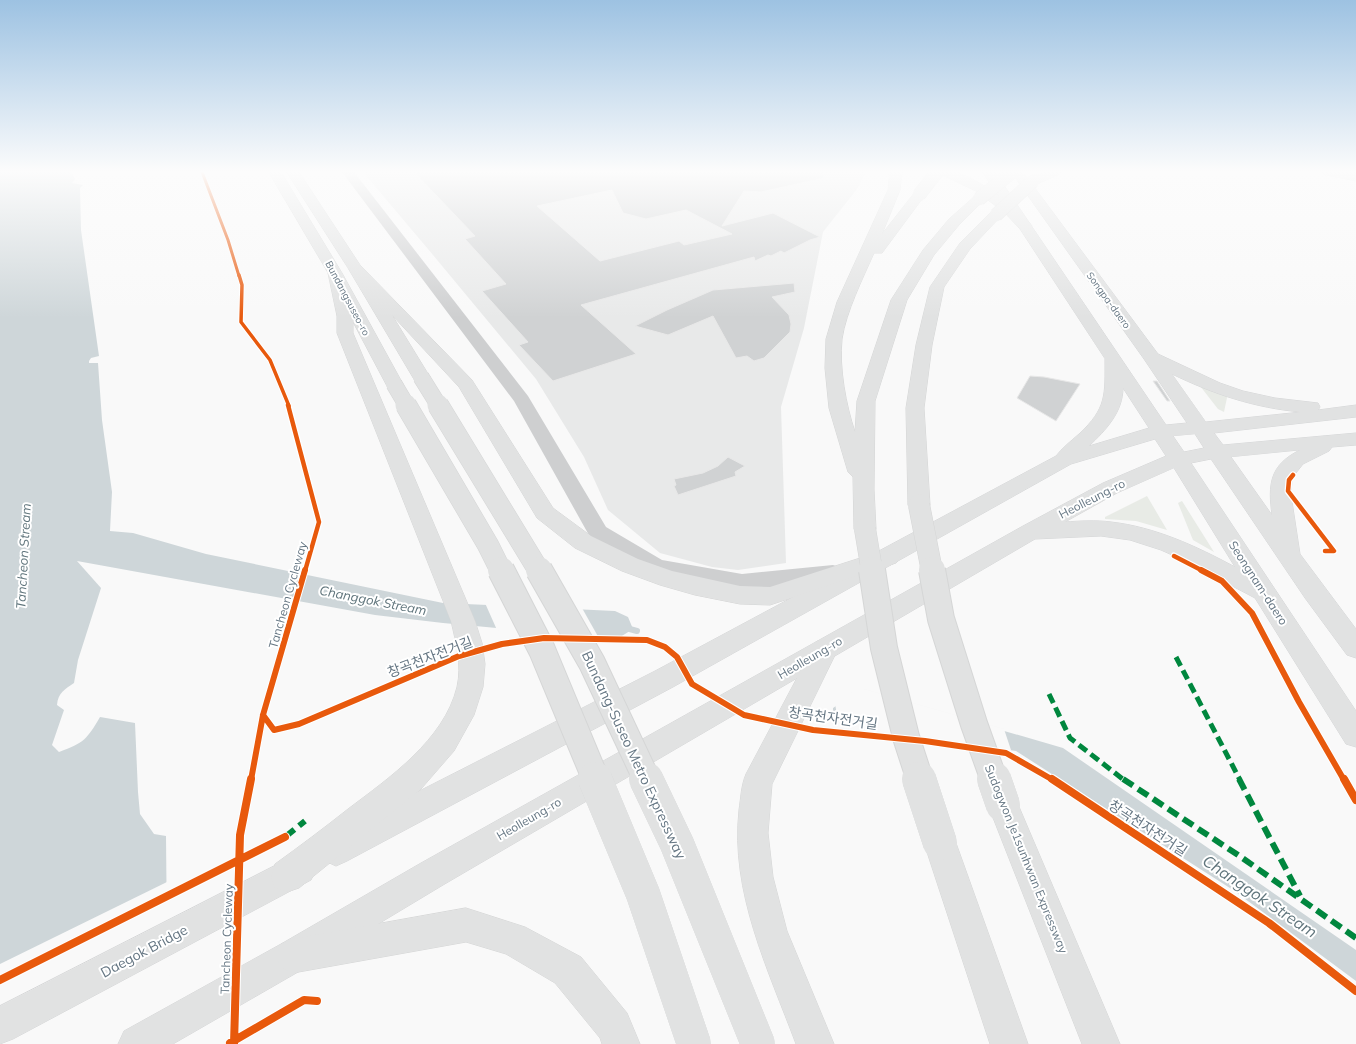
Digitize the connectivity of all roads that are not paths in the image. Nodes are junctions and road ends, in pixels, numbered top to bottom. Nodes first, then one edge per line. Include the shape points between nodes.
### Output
1 (310, 221) edge
2 (319, 221) edge
3 (385, 221) edge
4 (881, 221) edge
5 (901, 221) edge
6 (955, 221) edge
7 (990, 221) edge
8 (1020, 221) edge
9 (1021, 221) edge
10 (1052, 221) edge
11 (1025, 226) junction
12 (345, 270) junction
13 (856, 277) junction
14 (1151, 357) junction
15 (1114, 359) junction
16 (422, 377) joint
17 (381, 387) junction
18 (1356, 410) edge
19 (1200, 427) junction
20 (1160, 432) junction
21 (1356, 439) edge
22 (1333, 441) junction
23 (1216, 452) junction
24 (1064, 460) junction
25 (1178, 460) junction
26 (863, 488) junction
27 (1031, 532) junction
28 (888, 557) junction
29 (1290, 558) junction
30 (838, 574) junction
31 (1264, 592) junction
32 (1356, 648) edge
33 (825, 649) junction
34 (1356, 735) edge
35 (287, 876) junction
36 (293, 956) junction
37 (0, 1026) edge
38 (618, 1035) edge
39 (137, 1044) edge
40 (694, 1044) edge
41 (758, 1044) edge
42 (815, 1044) edge
43 (1009, 1044) edge
44 (1101, 1044) edge

1 - 12 main road, Bundangsuseo-ro
2 - 12 main road, Bundangsuseo-ro
3 - 30 street via 522,400 598,532 656,567 742,583
4 - 13 main road
5 - 13 main road, bridge
6 - 26 main road, bridge via 928,253 899,300 866,401
7 - 44 main road, Sudogwon Je1sunhwan Expressway, bridge via 965,246 937,287 924,345 915,408 919,505 941,619 974,724 1003,805
8 - 11 main road
9 - 11 main road
10 - 14 main road, Songpa-daero
11 - 15 main road
12 - 16 main road, Bundangsuseo-ro
12 - 17 main road, Bundangsuseo-ro
12 - 17 main road via 345,333
12 - 30 main road via 466,384 545,513 583,542 630,565 668,579 740,595 770,596
13 - 26 main road via 837,326 834,368 838,408
14 - 18 main road via 1216,387 1253,399 1297,407
14 - 19 main road, Songpa-daero
15 - 20 main road
15 - 24 main road via 1114,396 1105,416
16 - 41 main road, Bundang-Suseo Metro Expressway, bridge via 592,663 677,844
17 - 35 main road via 470,644 470,687 460,715 444,742 411,779
17 - 40 main road, bridge via 488,546 542,650 643,894
18 - 19 main road
19 - 20 main road
19 - 23 main road
20 - 24 main road
20 - 25 main road, Seongnam-daero
21 - 22 main road, Heolleung-ro
22 - 23 main road, Heolleung-ro
22 - 29 main road via 1296,460 1282,477 1280,495
23 - 25 main road, Heolleung-ro
23 - 29 main road
24 - 28 main road
25 - 27 main road, Heolleung-ro via 1110,488
25 - 31 main road, Seongnam-daero
26 - 43 main road, bridge via 865,529 884,648 906,737
27 - 31 main road via 1110,529 1152,537
27 - 33 main road, Heolleung-ro
28 - 30 main road
28 - 35 main road via 657,683
29 - 32 main road
31 - 34 main road, Seongnam-daero
33 - 36 main road, Heolleung-ro
33 - 42 main road via 757,784 752,833 757,877 770,931
35 - 37 main road, Daegok Bridge
36 - 38 main road via 466,925 513,939 568,970
36 - 39 main road

